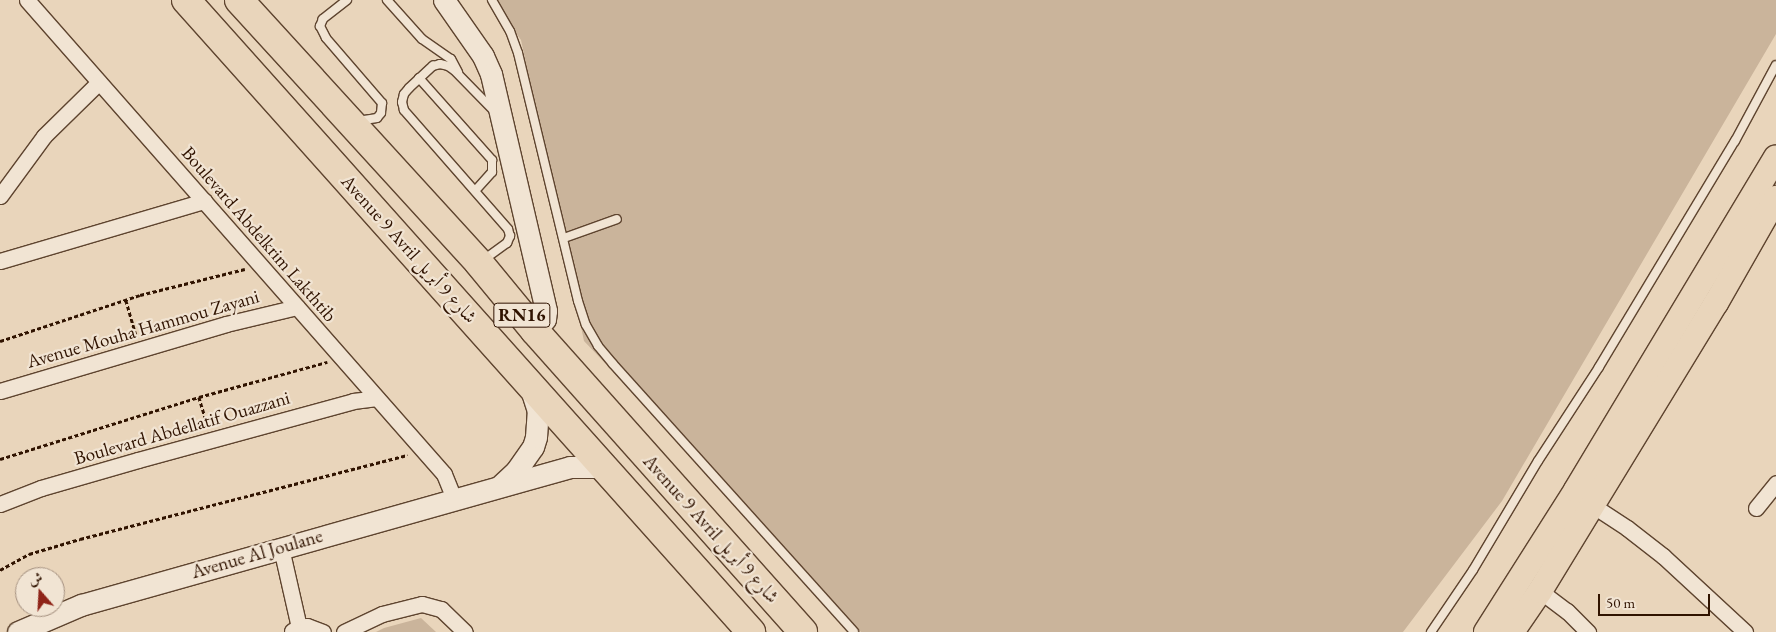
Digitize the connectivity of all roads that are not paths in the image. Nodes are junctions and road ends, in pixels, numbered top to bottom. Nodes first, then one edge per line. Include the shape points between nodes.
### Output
1 (27, 0) edge
2 (186, 0) edge
3 (239, 0) edge
4 (347, 0) edge
5 (387, 0) edge
6 (444, 0) edge
7 (492, 0) edge
8 (1776, 65) edge
9 (459, 74) junction
10 (419, 78) junction
11 (99, 82) junction
12 (499, 109) junction
13 (348, 120) junction
14 (1776, 157) edge
15 (475, 191) junction
16 (0, 196) edge
17 (1776, 198) edge
18 (204, 201) junction
19 (617, 219) dead end
20 (564, 238) junction
21 (0, 261) edge
22 (479, 263) junction
23 (297, 307) junction
24 (535, 331) junction
25 (529, 381) junction
26 (0, 391) edge
27 (377, 398) junction
28 (609, 471) junction
29 (1776, 483) edge
30 (500, 486) junction
31 (454, 499) junction
32 (0, 504) edge
33 (1592, 505) junction
34 (1756, 508) dead end
35 (281, 548) junction
36 (1540, 591) junction
37 (295, 629) edge
38 (18, 632) edge
39 (323, 632) edge
40 (344, 632) edge
41 (465, 632) edge
42 (751, 632) edge
43 (803, 632) edge
44 (854, 632) edge
45 (1430, 632) edge
46 (1486, 632) edge
47 (1512, 632) edge
48 (1588, 632) edge
49 (1745, 632) edge

1 - 11 street, Boulevard Abdelkrim Lakthtib
2 - 25 highway, Avenue 9 Avril شارع 9 أبريل / RN16
3 - 13 highway, Avenue 9 Avril شارع 9 أبريل / RN16
4 - 13 lane via 323,19 320,26 380,99 382,108 381,113 371,120
5 - 9 lane via 422,39 451,59
6 - 12 street via 484,56
7 - 20 lane via 518,52
8 - 45 lane via 1736,141 1599,367 1469,577
9 - 10 lane via 440,64
9 - 12 lane
10 - 15 lane via 404,94 404,110
10 - 15 lane via 492,160 492,172
11 - 16 street via 44,136
11 - 18 street, Boulevard Abdelkrim Lakthtib
12 - 24 street via 546,311
13 - 22 highway, Avenue 9 Avril شارع 9 أبريل / RN16
14 - 46 main road via 1576,490
15 - 22 lane via 503,222 510,236 507,243
17 - 33 main road via 1716,303
18 - 21 street
18 - 23 street, Boulevard Abdelkrim Lakthtib
19 - 20 lane
20 - 44 lane via 578,301 598,346
22 - 24 highway, Avenue 9 Avril شارع 9 أبريل / RN16
23 - 26 street, Avenue Mouha Hammou Zayani via 226,324
23 - 27 street, Boulevard Abdelkrim Lakthtib
24 - 43 highway, Avenue 9 Avril شارع 9 أبريل / RN16
25 - 28 highway, Avenue 9 Avril شارع 9 أبريل / RN16
25 - 30 street, Avenue Al Joulane via 538,411 536,437 516,471
27 - 31 street, Boulevard Abdelkrim Lakthtib via 446,477
27 - 32 street, Boulevard Abdellatif Ouazzani via 353,400 41,488
28 - 30 street, Avenue Al Joulane via 596,467 570,467
28 - 42 highway, Avenue 9 Avril شارع 9 أبريل / RN16
29 - 34 street
30 - 31 street, Avenue Al Joulane
31 - 35 street, Avenue Al Joulane
33 - 36 main road
33 - 49 street via 1663,556
35 - 37 street
35 - 38 street, Avenue Al Joulane via 81,605
36 - 47 main road
36 - 48 street via 1567,610
37 - 39 street via 312,627
40 - 41 street via 382,614 422,604 441,609

